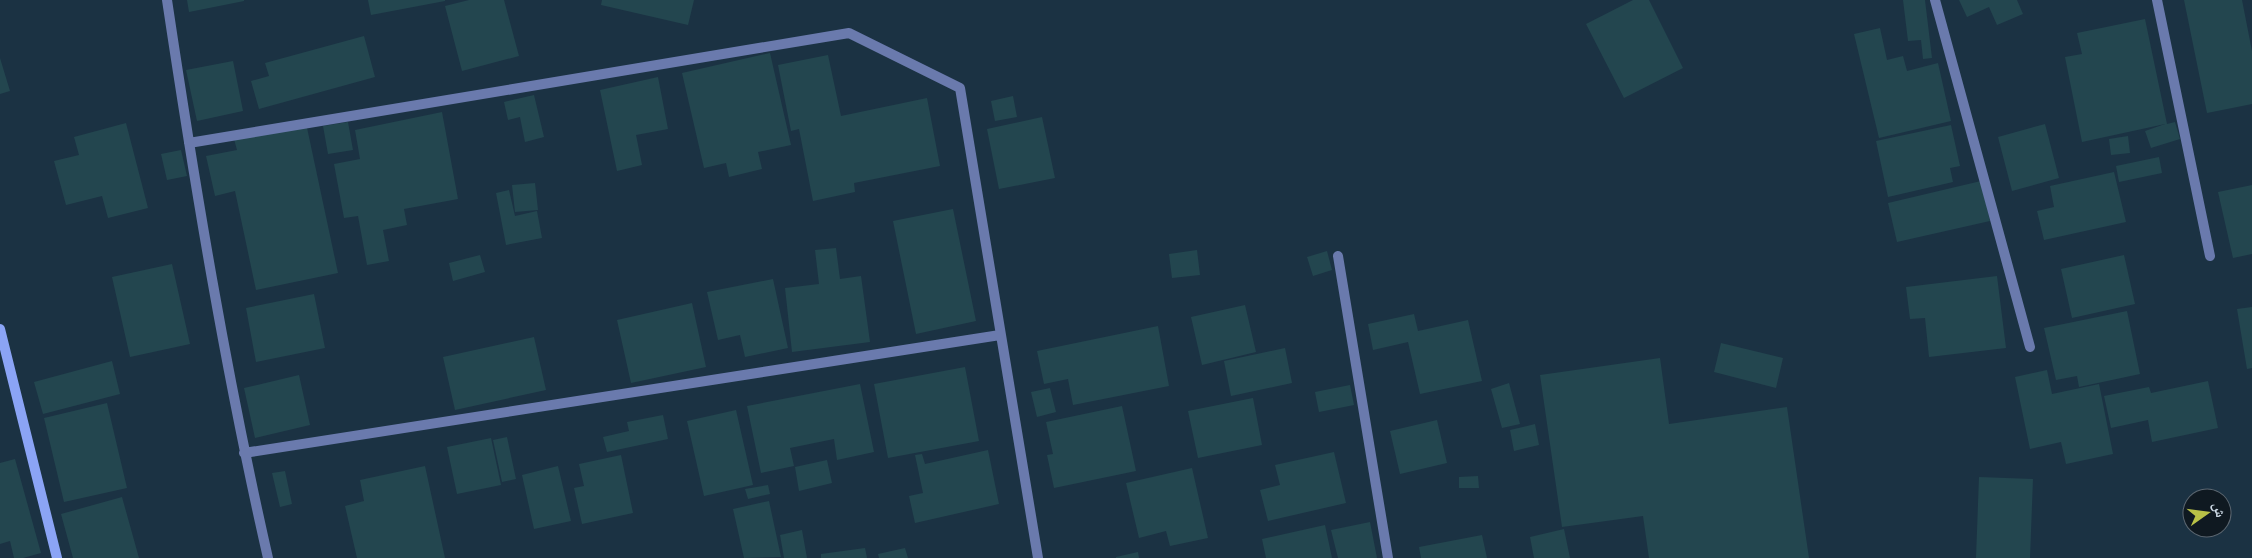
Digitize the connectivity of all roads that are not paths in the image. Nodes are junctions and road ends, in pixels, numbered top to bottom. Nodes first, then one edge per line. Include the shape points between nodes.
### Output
1 (167, 0) edge
2 (1935, 0) edge
3 (2157, 0) edge
4 (189, 143) junction
5 (1338, 256) dead end
6 (2210, 256) dead end
7 (0, 329) edge
8 (1000, 335) junction
9 (2030, 347) dead end
10 (244, 453) junction
11 (57, 558) edge
12 (268, 558) edge
13 (1038, 558) edge
14 (1388, 558) edge

1 - 4 street
2 - 9 street
3 - 6 street
4 - 8 street via 849,33 960,88
4 - 10 street
5 - 14 street
7 - 11 street
8 - 10 street
8 - 13 street
10 - 12 street

